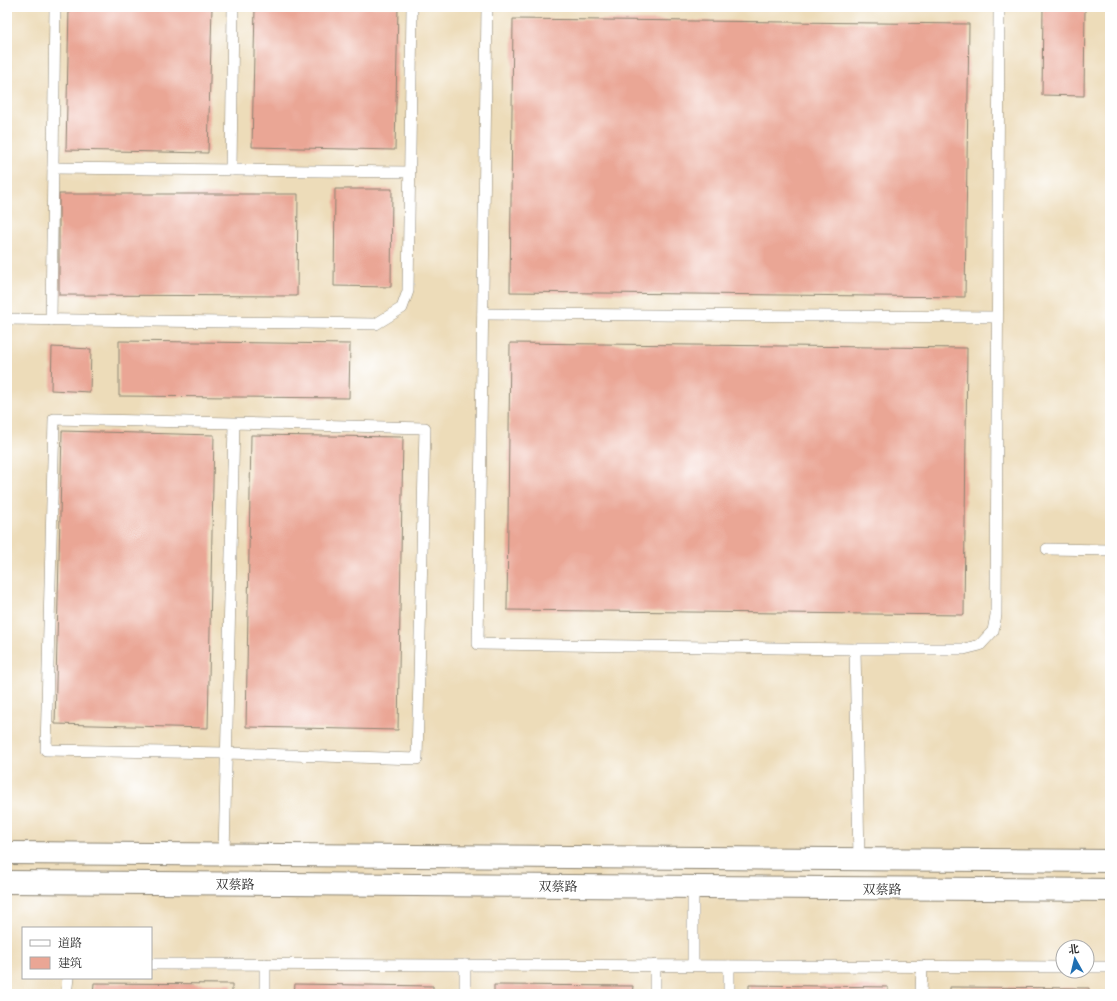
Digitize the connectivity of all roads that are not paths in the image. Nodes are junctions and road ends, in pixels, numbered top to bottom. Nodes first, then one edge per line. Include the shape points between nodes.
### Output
1 (55, 7) edge
2 (233, 7) edge
3 (412, 7) edge
4 (487, 7) edge
5 (999, 7) edge
6 (53, 168) junction
7 (231, 170) junction
8 (409, 172) junction
9 (483, 314) junction
10 (997, 317) junction
11 (7, 319) edge
12 (51, 320) junction
13 (234, 423) junction
14 (1047, 549) dead end
15 (1110, 550) edge
16 (855, 649) junction
17 (226, 753) junction
18 (7, 853) edge
19 (224, 855) junction
20 (859, 859) junction
21 (1110, 861) edge
22 (7, 882) edge
23 (693, 888) junction
24 (1110, 890) edge
25 (152, 964) edge
26 (265, 964) junction
27 (465, 965) junction
28 (655, 965) junction
29 (693, 966) junction
30 (729, 966) junction
31 (922, 966) junction
32 (1055, 967) edge
33 (1095, 967) edge
34 (1110, 967) edge
35 (68, 979) edge
36 (66, 994) edge
37 (265, 994) edge
38 (465, 994) edge
39 (655, 994) edge
40 (729, 994) edge
41 (921, 994) edge

1 - 6 lane
2 - 7 lane
3 - 8 lane
4 - 9 lane
5 - 10 lane
6 - 7 lane
6 - 12 lane
7 - 8 lane
8 - 12 lane via 408,291 402,308 376,324
9 - 10 lane
9 - 16 lane via 478,644
10 - 16 lane via 996,615 993,631 980,644 964,650
11 - 12 lane
13 - 17 lane
13 - 17 lane via 54,419 46,742 46,750
13 - 17 lane via 425,428 417,758
14 - 15 lane
16 - 20 lane
17 - 19 lane
18 - 19 street
19 - 20 street
20 - 21 street
22 - 23 street, 双蔡路
23 - 24 street, 双蔡路
23 - 29 lane
25 - 26 lane
26 - 27 lane
26 - 37 lane
27 - 28 lane
27 - 38 lane
28 - 29 lane
28 - 39 lane
29 - 30 lane
30 - 31 lane
30 - 40 lane
31 - 32 lane
31 - 41 lane
33 - 34 lane
35 - 36 lane

